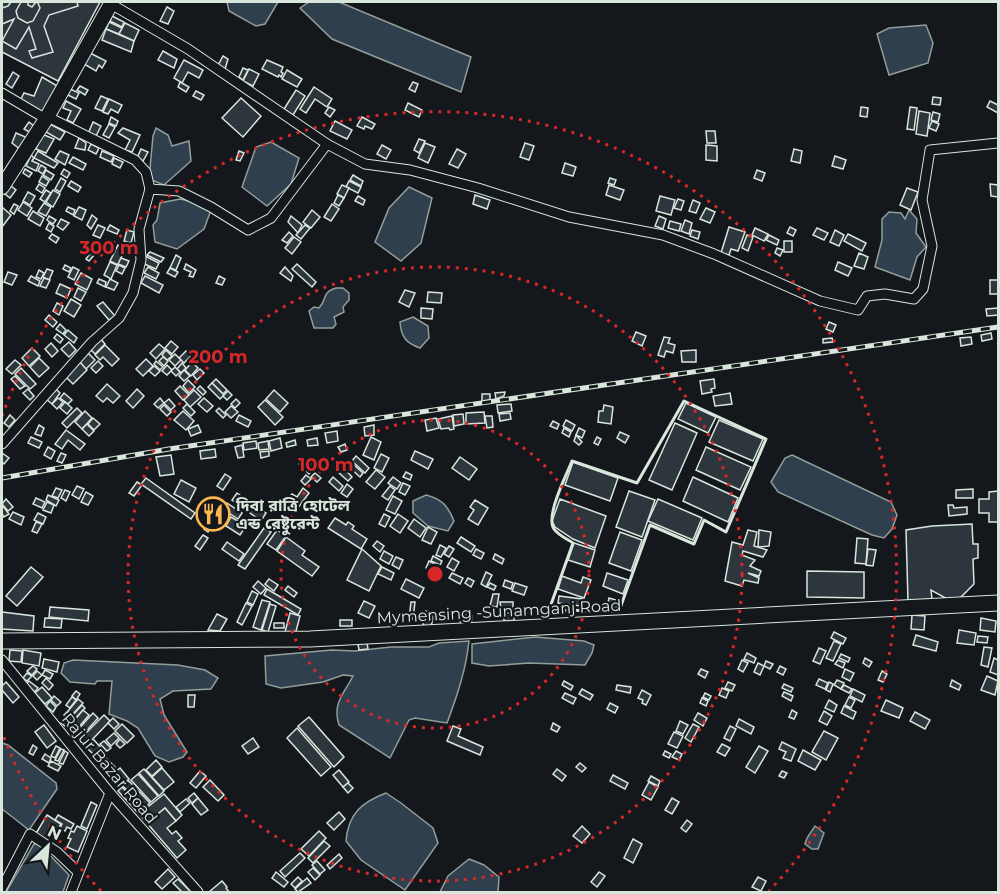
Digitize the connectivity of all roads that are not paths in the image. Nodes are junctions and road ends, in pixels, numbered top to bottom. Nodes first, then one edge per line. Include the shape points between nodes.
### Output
1 (111, 3) edge
2 (2, 93) edge
3 (47, 118) junction
4 (999, 143) edge
5 (327, 144) junction
6 (2, 187) edge
7 (150, 189) junction
8 (2, 444) edge
9 (999, 603) edge
10 (2, 641) edge
11 (2, 660) edge
12 (110, 793) junction
13 (78, 872) junction
14 (2, 888) edge
15 (71, 892) edge
16 (198, 892) edge

1 - 3 main road
1 - 5 street via 188,49
2 - 3 street
3 - 6 main road
3 - 7 street via 135,160 146,172
4 - 5 street via 930,150 922,200 932,246 923,289 914,299 885,294 867,296 858,310 819,301 663,235 595,223 410,170 365,164
5 - 7 street via 271,218 248,230 179,191
7 - 8 street via 139,229 139,271 133,293 119,318 92,342
9 - 10 main road, Mymensing -Sunamganj Road via 310,639
11 - 12 street, Rajur Bazar Road
12 - 13 street
12 - 16 street, Rajur Bazar Road
13 - 14 street via 30,834
13 - 15 street

